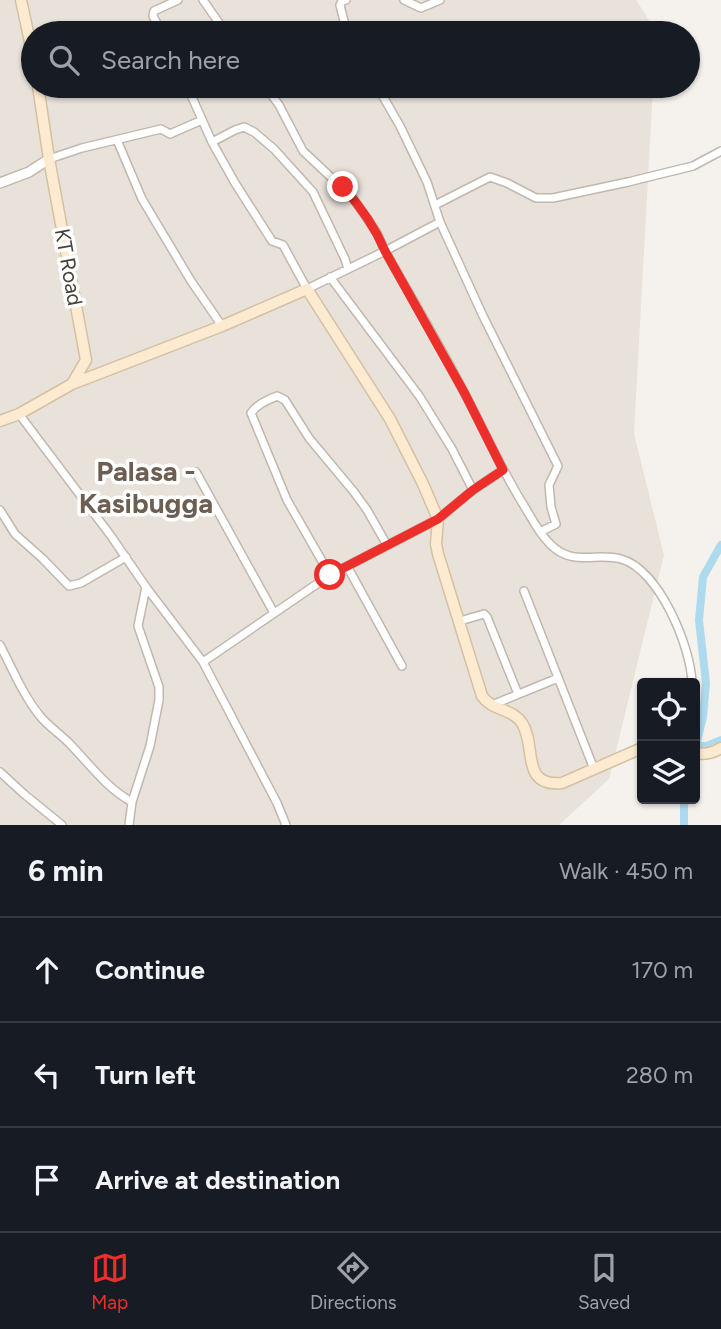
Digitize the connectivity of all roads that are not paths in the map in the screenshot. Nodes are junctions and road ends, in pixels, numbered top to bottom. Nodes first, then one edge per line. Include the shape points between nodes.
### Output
1 (21, 0) edge
2 (178, 0) edge
3 (203, 0) edge
4 (346, 0) edge
5 (404, 0) edge
6 (440, 0) edge
7 (26, 21) edge
8 (156, 21) edge
9 (218, 21) edge
10 (344, 21) edge
11 (40, 98) edge
12 (192, 98) edge
13 (274, 98) edge
14 (384, 98) edge
15 (202, 120) junction
16 (117, 140) junction
17 (212, 142) junction
18 (721, 151) edge
19 (49, 159) junction
20 (0, 183) edge
21 (435, 205) junction
22 (440, 222) junction
23 (385, 251) junction
24 (348, 269) junction
25 (330, 277) junction
26 (307, 289) junction
27 (222, 326) junction
28 (72, 384) junction
29 (19, 414) junction
30 (0, 421) edge
31 (503, 470) junction
32 (196, 472) dead end
33 (473, 490) junction
34 (0, 510) edge
35 (438, 519) junction
36 (540, 532) junction
37 (387, 545) junction
38 (126, 557) junction
39 (347, 566) junction
40 (330, 575) junction
41 (146, 587) junction
42 (524, 591) dead end
43 (274, 613) junction
44 (460, 621) junction
45 (0, 645) edge
46 (203, 662) junction
47 (402, 666) dead end
48 (558, 678) junction
49 (691, 678) edge
50 (518, 694) junction
51 (492, 706) junction
52 (721, 748) edge
53 (637, 750) edge
54 (700, 754) edge
55 (594, 769) junction
56 (0, 772) edge
57 (132, 802) junction
58 (62, 825) edge
59 (129, 825) edge
60 (286, 825) edge

1 - 7 main road
2 - 8 street via 154,11
3 - 9 street
4 - 10 street via 340,5
5 - 6 street via 421,8
11 - 19 main road, KT Road
12 - 15 street
13 - 23 street via 303,151 353,198
14 - 21 street
15 - 16 street via 170,134 161,129
15 - 17 street
16 - 19 street
16 - 27 street via 142,199
17 - 24 street via 244,127 274,149 318,200
17 - 26 street via 271,241 283,245
18 - 21 street via 694,166 553,198 536,198 490,177
19 - 20 street
19 - 28 main road, KT Road via 86,360
21 - 22 street
22 - 23 street
22 - 36 street via 558,466 549,485 556,524
23 - 24 street
23 - 31 street
24 - 25 street
25 - 26 street
25 - 33 street via 420,397
26 - 27 main road
26 - 35 main road via 390,419
27 - 28 main road
28 - 29 main road
29 - 30 main road
29 - 38 street
31 - 33 street
31 - 36 street
32 - 43 street
33 - 35 street
34 - 38 street via 15,534 69,586
35 - 37 street
35 - 44 main road via 438,554
36 - 49 street via 570,556 615,557 636,566 677,622
37 - 39 street
37 - 40 street via 367,510 285,401 277,396 266,401 253,409 253,419 286,500
38 - 41 street
39 - 40 street
39 - 47 street
40 - 43 street
41 - 46 street
41 - 57 street via 138,626 159,687 159,700
42 - 48 street
43 - 46 street
44 - 50 street via 487,617
44 - 51 main road via 482,696
45 - 57 street via 41,717
46 - 60 street
48 - 50 street
48 - 55 street
50 - 51 street
51 - 55 main road via 521,721 538,778 562,783
52 - 54 main road
53 - 55 main road
56 - 58 street
57 - 59 street

